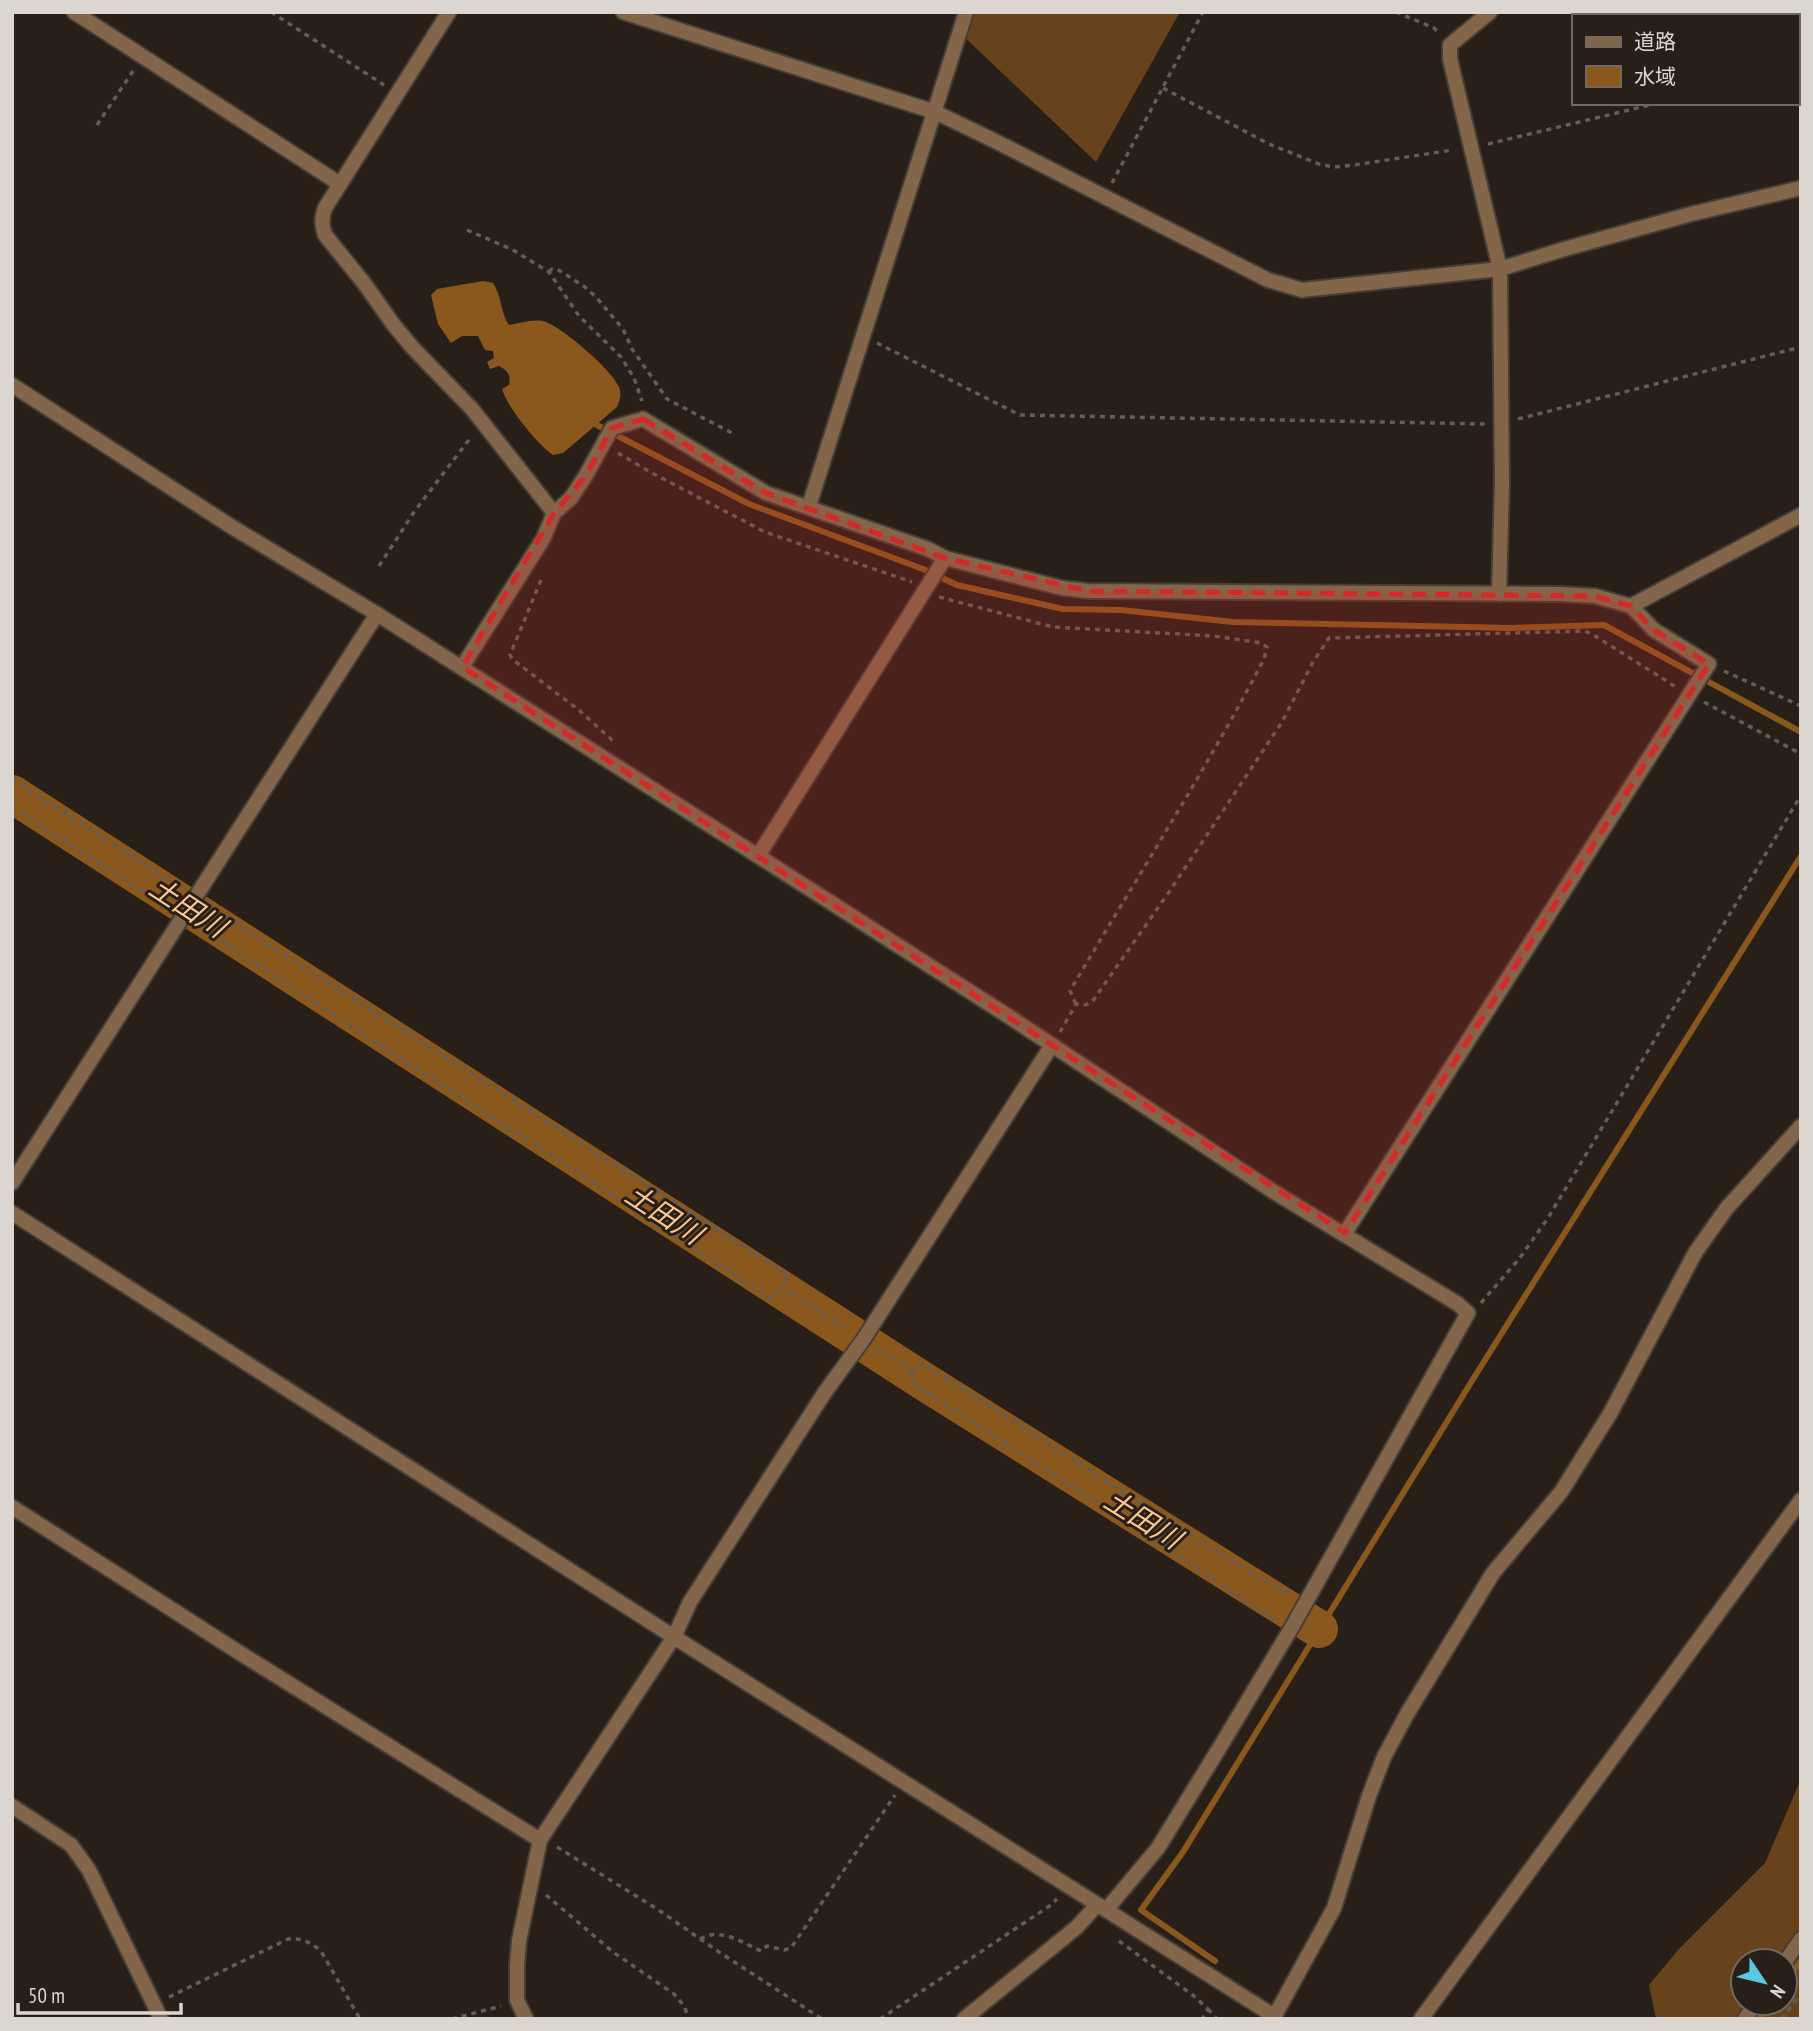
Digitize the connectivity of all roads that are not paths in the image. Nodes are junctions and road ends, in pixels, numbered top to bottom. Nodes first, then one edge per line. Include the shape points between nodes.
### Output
1 (74, 12) edge
2 (449, 12) edge
3 (623, 12) edge
4 (966, 12) edge
5 (1490, 12) edge
6 (935, 112) junction
7 (340, 184) junction
8 (1801, 188) edge
9 (1500, 269) junction
10 (12, 385) edge
11 (809, 506) junction
12 (554, 513) junction
13 (1801, 515) edge
14 (945, 558) junction
15 (1499, 594) junction
16 (1631, 606) junction
17 (377, 614) junction
18 (462, 667) junction
19 (758, 856) junction
20 (1052, 1045) junction
21 (1801, 1126) edge
22 (12, 1183) edge
23 (12, 1213) edge
24 (1345, 1233) junction
25 (1801, 1500) edge
26 (12, 1507) edge
27 (674, 1637) junction
28 (12, 1806) edge
29 (541, 1839) junction
30 (1102, 1907) junction
31 (1273, 2018) edge
32 (162, 2019) edge
33 (526, 2019) edge
34 (964, 2019) edge
35 (1422, 2019) edge

1 - 7 street
2 - 7 street
3 - 6 street
4 - 6 street
5 - 9 street via 1450,45 1450,59
6 - 9 street via 1287,288 1336,288
6 - 11 street
7 - 12 street via 321,218 326,235 393,324 472,409
8 - 9 street
9 - 15 street
10 - 17 street
11 - 12 street via 766,494 643,419 612,428 586,475
11 - 14 street
12 - 18 street
13 - 16 street
14 - 15 street via 1088,591
14 - 19 street
15 - 16 street via 1595,596
16 - 24 street via 1654,630 1709,664
17 - 18 street
17 - 22 street
18 - 19 street
19 - 20 street
20 - 24 street via 1274,1192
20 - 27 street via 825,1392 698,1591
21 - 31 street via 1726,1209 1695,1253 1611,1412 1561,1492 1493,1573 1407,1714 1384,1756 1334,1908
23 - 27 street
24 - 30 street via 1468,1313 1301,1599 1292,1627 1158,1848
25 - 35 street
26 - 29 street
27 - 29 street
27 - 30 street
28 - 32 street via 71,1846 89,1870
29 - 33 street via 519,1941 517,2000
30 - 31 street
30 - 34 street

